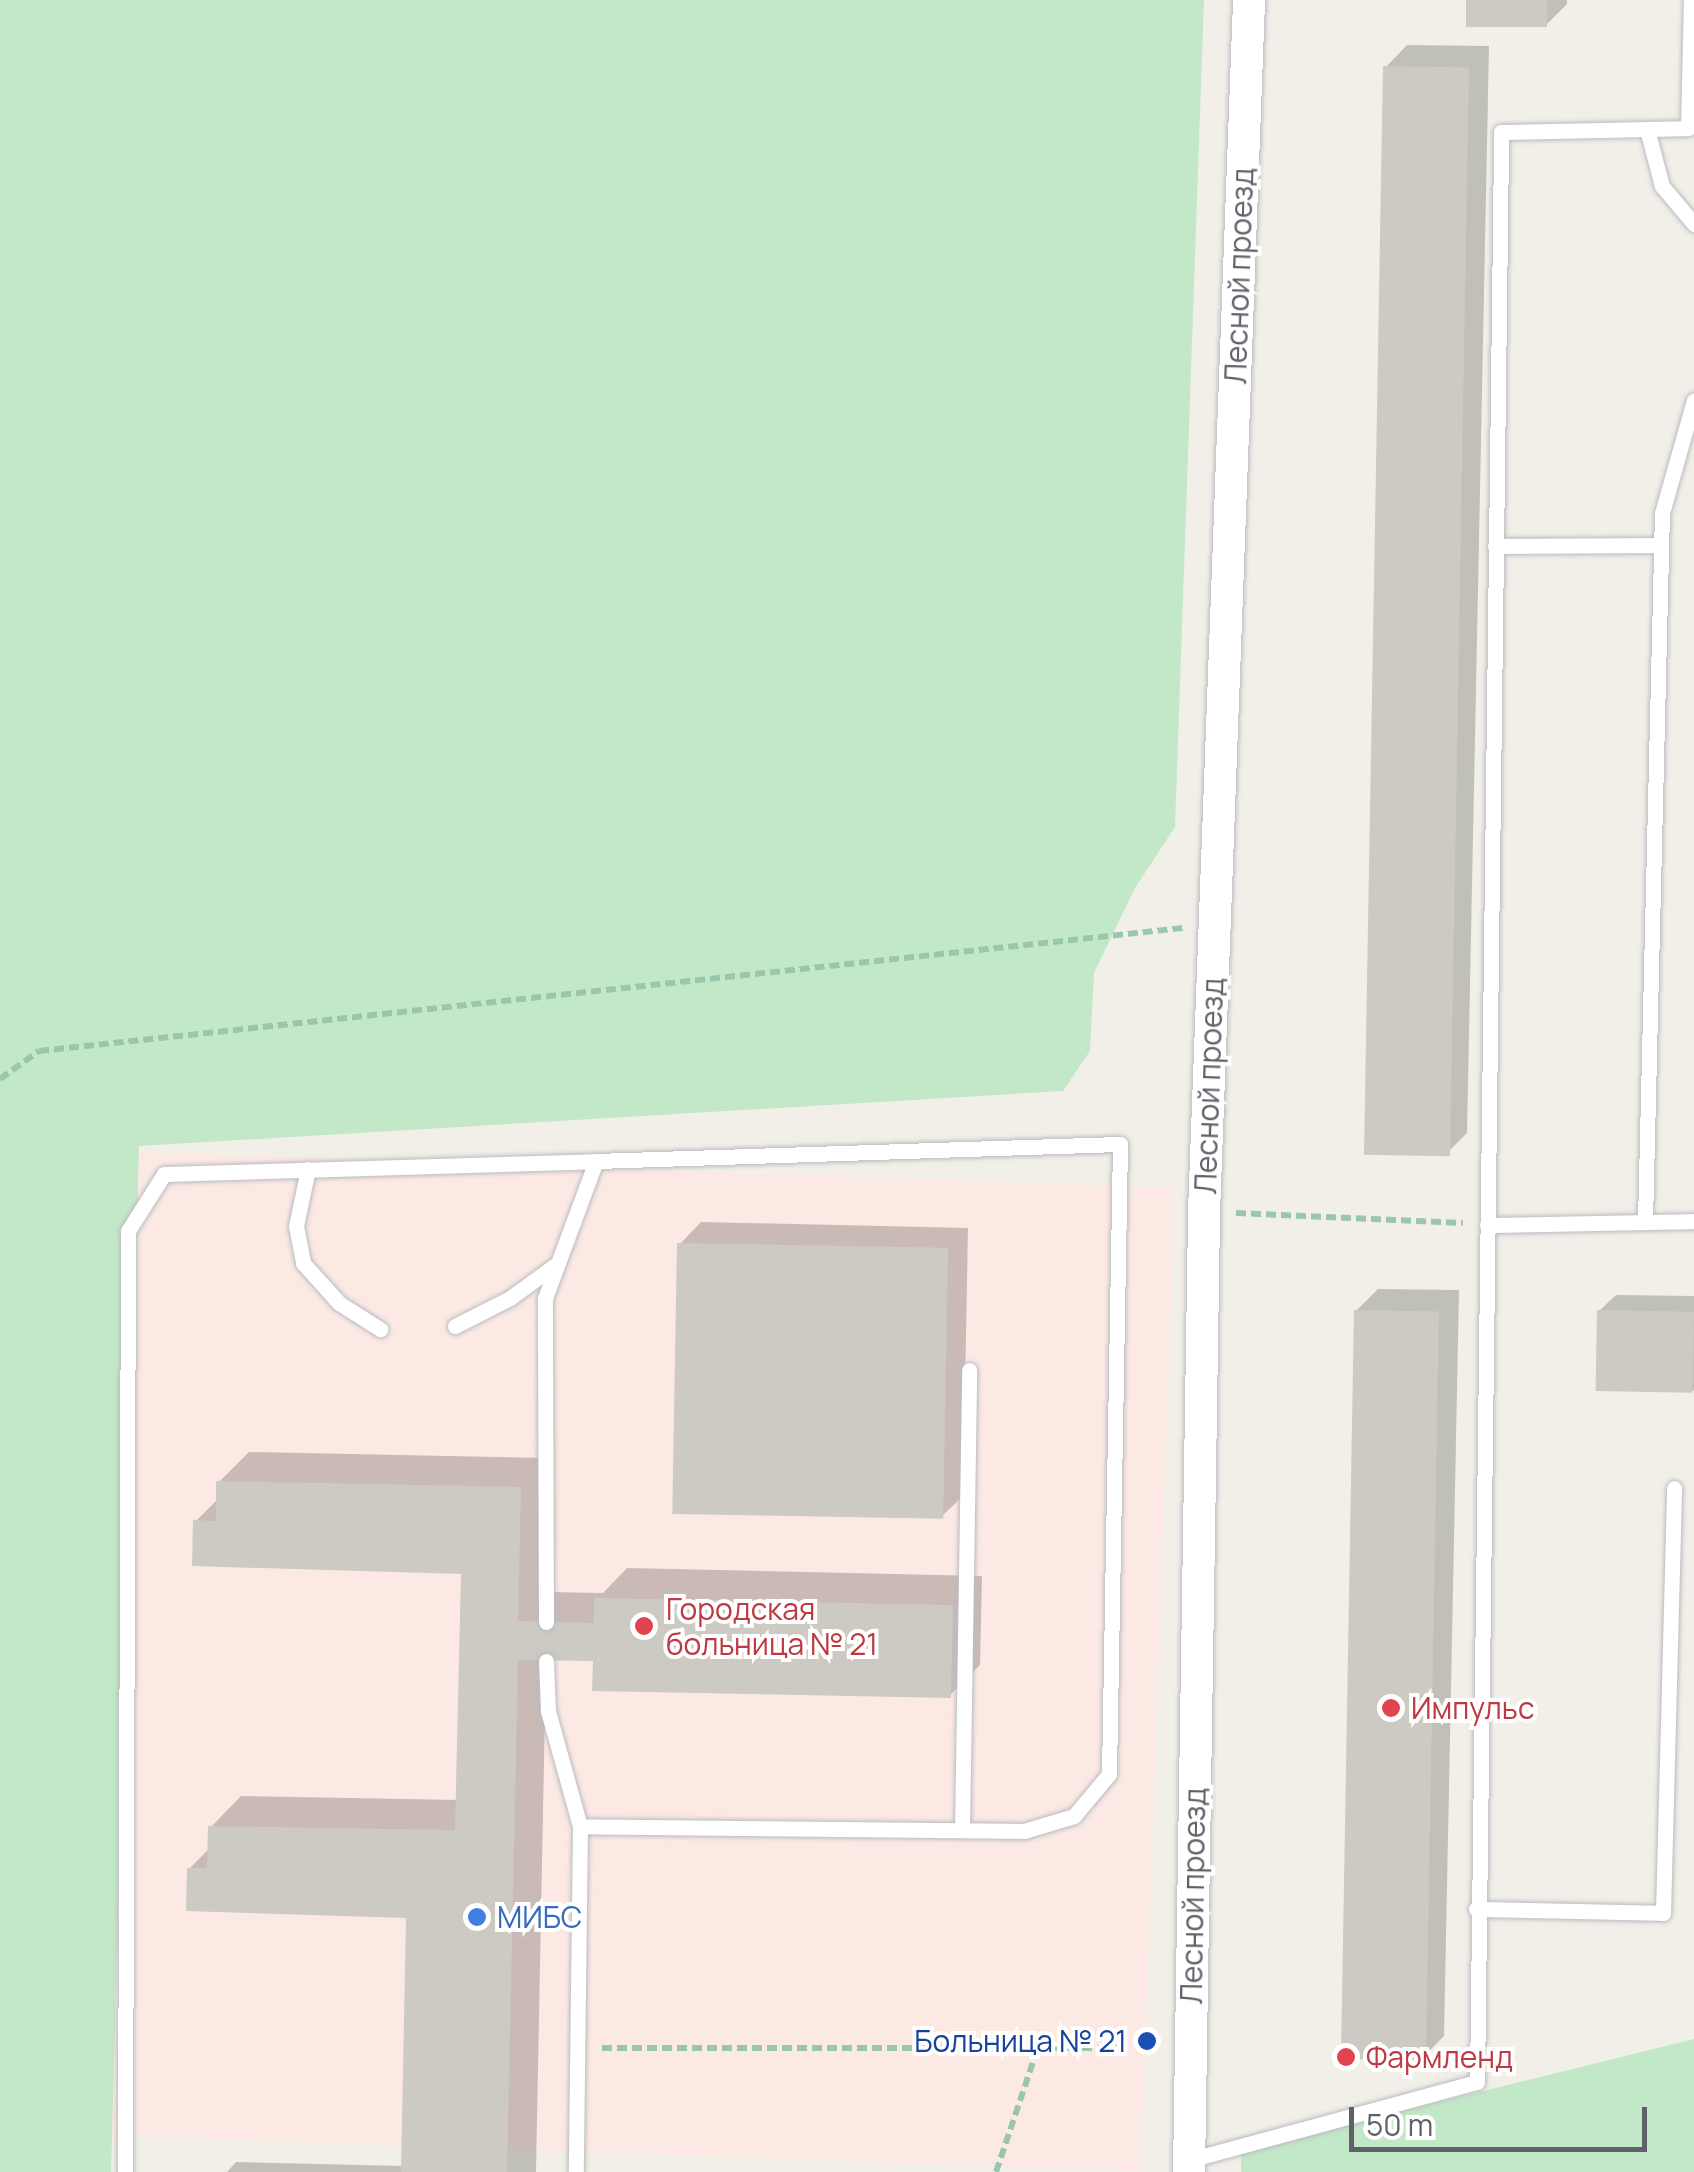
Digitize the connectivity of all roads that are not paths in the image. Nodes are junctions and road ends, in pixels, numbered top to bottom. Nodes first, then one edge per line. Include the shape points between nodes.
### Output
1 (1249, 0) edge
2 (1691, 0) edge
3 (1647, 129) junction
4 (1694, 224) edge
5 (1694, 400) edge
6 (1661, 545) junction
7 (1496, 546) junction
8 (596, 1160) junction
9 (308, 1169) junction
10 (1694, 1221) edge
11 (1645, 1222) junction
12 (1487, 1224) junction
13 (558, 1263) junction
14 (455, 1326) dead end
15 (380, 1328) dead end
16 (969, 1370) dead end
17 (1674, 1488) dead end
18 (546, 1622) dead end
19 (546, 1661) dead end
20 (580, 1826) junction
21 (962, 1830) junction
22 (1476, 1910) junction
23 (1189, 2166) edge
24 (125, 2172) edge
25 (576, 2172) edge

1 - 23 street, Лесной проезд via 1204,1212
2 - 3 lane via 1688,128
3 - 4 lane via 1662,186
3 - 7 lane via 1501,132
5 - 6 lane via 1662,513
6 - 7 lane
6 - 11 lane
7 - 12 lane
8 - 9 lane
8 - 13 lane
8 - 21 lane via 1120,1144 1109,1774 1074,1816 1024,1831
9 - 15 lane via 296,1226 303,1263 339,1303
9 - 24 lane via 164,1174 128,1232
10 - 11 lane
11 - 12 lane
12 - 22 lane
13 - 14 lane
13 - 18 lane via 545,1298
16 - 21 lane
17 - 22 lane via 1662,1913
19 - 20 lane via 548,1711
20 - 21 lane
20 - 25 lane
22 - 23 lane via 1477,2082

